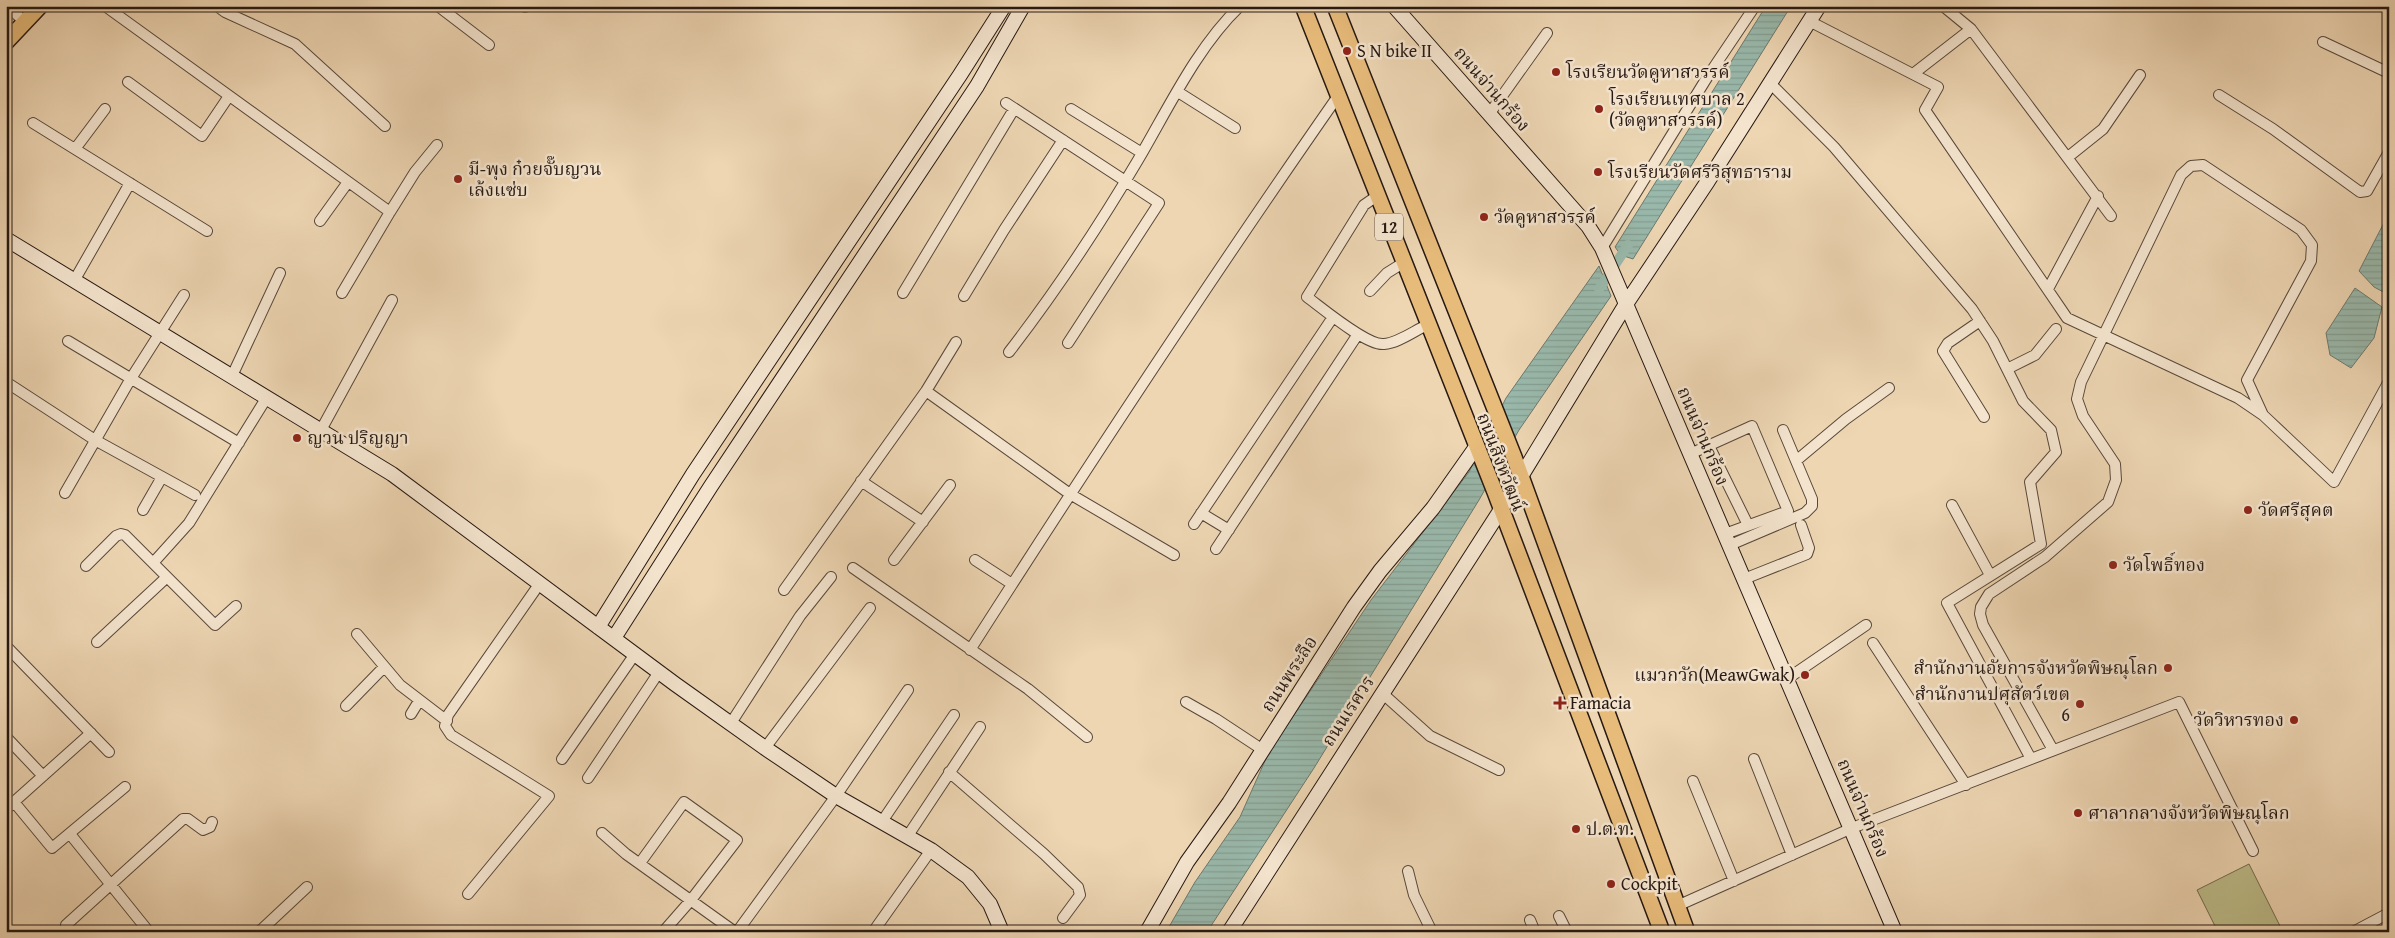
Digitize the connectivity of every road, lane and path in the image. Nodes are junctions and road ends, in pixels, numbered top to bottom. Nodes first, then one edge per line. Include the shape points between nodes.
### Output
1 (7, 6) edge
2 (40, 6) edge
3 (105, 6) edge
4 (217, 6) edge
5 (438, 6) edge
6 (1004, 6) edge
7 (1023, 6) edge
8 (1240, 6) edge
9 (1302, 6) edge
10 (1335, 6) edge
11 (1394, 6) edge
12 (1755, 6) edge
13 (1819, 6) edge
14 (1943, 6) edge
15 (25, 22) junction
16 (1810, 22) junction
17 (1971, 29) junction
18 (1547, 33) dead end
19 (6, 42) edge
20 (2323, 42) dead end
21 (489, 45) dead end
22 (2389, 73) edge
23 (1913, 74) junction
24 (2140, 75) dead end
25 (128, 82) dead end
26 (1770, 84) junction
27 (1178, 92) junction
28 (2219, 95) dead end
29 (230, 96) junction
30 (1338, 96) junction
31 (106, 108) dead end
32 (1071, 109) dead end
33 (1490, 113) junction
34 (33, 123) dead end
35 (385, 126) dead end
36 (1235, 128) dead end
37 (1063, 140) junction
38 (437, 145) dead end
39 (75, 149) junction
40 (2389, 152) edge
41 (1142, 153) junction
42 (2068, 156) junction
43 (1126, 180) junction
44 (348, 182) junction
45 (130, 183) junction
46 (1377, 196) junction
47 (2098, 196) junction
48 (390, 212) junction
49 (2112, 216) dead end
50 (320, 221) dead end
51 (207, 231) dead end
52 (6, 239) edge
53 (1602, 248) junction
54 (1403, 263) junction
55 (280, 273) dead end
56 (74, 281) junction
57 (2048, 289) junction
58 (1370, 291) dead end
59 (342, 293) dead end
60 (903, 293) dead end
61 (184, 295) dead end
62 (964, 296) dead end
63 (392, 300) dead end
64 (1626, 304) junction
65 (1333, 317) junction
66 (1980, 321) junction
67 (1427, 325) junction
68 (2056, 329) dead end
69 (160, 332) junction
70 (1358, 334) junction
71 (2104, 335) junction
72 (68, 341) dead end
73 (956, 342) dead end
74 (1068, 343) dead end
75 (1009, 352) dead end
76 (2007, 369) junction
77 (232, 376) junction
78 (130, 380) junction
79 (2389, 381) edge
80 (6, 382) edge
81 (1889, 388) dead end
82 (926, 391) junction
83 (267, 397) junction
84 (2263, 415) junction
85 (1984, 418) dead end
86 (321, 430) junction
87 (1783, 430) dead end
88 (95, 440) junction
89 (239, 443) junction
90 (1710, 446) junction
91 (1476, 447) junction
92 (1690, 454) junction
93 (1797, 460) junction
94 (1520, 475) junction
95 (162, 477) junction
96 (861, 481) junction
97 (950, 485) dead end
98 (65, 493) dead end
99 (1070, 494) junction
100 (195, 495) dead end
101 (1952, 505) dead end
102 (143, 510) dead end
103 (1500, 511) junction
104 (1201, 513) junction
105 (923, 522) junction
106 (1194, 524) dead end
107 (1748, 525) junction
108 (1800, 525) dead end
109 (1228, 530) junction
110 (1727, 540) junction
111 (1216, 549) dead end
112 (1174, 555) dead end
113 (894, 560) dead end
114 (975, 560) dead end
115 (153, 563) junction
116 (86, 566) dead end
117 (853, 568) dead end
118 (1990, 575) junction
119 (167, 577) junction
120 (831, 577) dead end
121 (1744, 579) junction
122 (540, 583) junction
123 (1012, 584) junction
124 (784, 590) dead end
125 (236, 606) dead end
126 (870, 608) dead end
127 (1866, 625) dead end
128 (598, 627) junction
129 (357, 634) dead end
130 (614, 638) junction
131 (97, 642) dead end
132 (1873, 643) dead end
133 (6, 646) edge
134 (970, 650) junction
135 (635, 654) junction
136 (384, 667) junction
137 (659, 672) junction
138 (1787, 679) junction
139 (908, 690) dead end
140 (1382, 693) junction
141 (419, 701) junction
142 (1186, 702) dead end
143 (346, 706) dead end
144 (412, 714) dead end
145 (954, 715) dead end
146 (447, 721) junction
147 (731, 722) junction
148 (980, 727) dead end
149 (91, 733) junction
150 (6, 737) edge
151 (1087, 737) dead end
152 (766, 748) junction
153 (1262, 750) junction
154 (2053, 750) junction
155 (109, 752) dead end
156 (562, 759) dead end
157 (1754, 759) dead end
158 (2031, 759) junction
159 (1499, 770) dead end
160 (949, 772) junction
161 (43, 776) junction
162 (588, 778) dead end
163 (1693, 781) dead end
164 (1966, 784) junction
165 (125, 787) dead end
166 (836, 796) junction
167 (10, 805) edge
168 (212, 822) dead end
169 (881, 823) junction
170 (1852, 828) junction
171 (602, 833) dead end
172 (70, 834) junction
173 (907, 837) junction
174 (931, 850) junction
175 (2253, 851) dead end
176 (1792, 855) junction
177 (640, 863) junction
178 (1408, 871) dead end
179 (1734, 881) junction
180 (111, 885) junction
181 (307, 887) dead end
182 (468, 894) dead end
183 (691, 900) junction
184 (1678, 906) junction
185 (2389, 912) edge
186 (1655, 914) junction
187 (1559, 916) dead end
188 (1063, 918) dead end
189 (1530, 920) dead end
190 (66, 925) dead end
191 (149, 932) edge
192 (258, 932) edge
193 (663, 932) edge
194 (736, 932) edge
195 (873, 932) edge
196 (1002, 932) edge
197 (1147, 932) edge
198 (1229, 932) edge
199 (1432, 932) edge
200 (1535, 932) edge
201 (1567, 932) edge
202 (1662, 932) edge
203 (1687, 932) edge
204 (1896, 932) edge
205 (2353, 932) edge

1 - 15 street
2 - 15 main road
3 - 29 street
4 - 35 street via 295,44
5 - 21 street
6 - 128 street via 693,474
7 - 130 street via 977,86
8 - 27 street via 1208,43
9 - 30 main road, ถนนสิงหวัฒน์ / 12
10 - 94 main road, ถนนสิงหวัฒน์ / 12
11 - 33 street, ถนนจ่านกร้อง
12 - 53 street
13 - 16 street, ถนนเรศวร
14 - 17 street
15 - 19 main road
16 - 23 street
16 - 26 street, ถนนเรศวร
17 - 23 street
17 - 42 street
18 - 33 street
20 - 22 street
23 - 57 street via 1938,87 1925,110
24 - 42 street via 2103,129
25 - 29 street via 202,136
26 - 64 street, ถนนเรศวร
26 - 66 street via 1834,147 1944,274
27 - 36 street
27 - 41 street
28 - 40 street via 2273,129 2360,192 2367,191
29 - 44 street
30 - 46 main road, ถนนสิงหวัฒน์ / 12
30 - 99 street
31 - 39 street
32 - 41 street
33 - 53 street, ถนนจ่านกร้อง via 1588,226
34 - 39 street
37 - 43 street
37 - 60 street via 1010,106
37 - 62 street
38 - 48 street via 415,172
39 - 45 street
41 - 43 street
42 - 47 street
43 - 74 street via 1159,203
43 - 75 street via 1044,307
44 - 48 street
44 - 50 street
45 - 51 street
45 - 56 street
46 - 54 main road, ถนนสิงหวัฒน์ / 12
46 - 65 street via 1364,205 1307,297
47 - 49 street
47 - 57 street
48 - 59 street
52 - 56 street
53 - 64 street, ถนนจ่านกร้อง
54 - 58 street via 1387,273
54 - 67 main road, ถนนสิงหวัฒน์ / 12
55 - 77 street
56 - 69 street
57 - 71 street via 2068,318
61 - 69 street
63 - 86 street
64 - 92 street, ถนนจ่านกร้อง
64 - 94 street, ถนนเรศวร
65 - 70 street
65 - 104 street
66 - 76 street
66 - 85 street via 1948,343 1943,351
67 - 70 street via 1383,344
67 - 91 main road, ถนนสิงหวัฒน์ / 12
68 - 76 street via 2035,355
69 - 77 street
69 - 78 street
70 - 109 street
71 - 84 street via 2238,398
71 - 84 street via 2181,175 2191,166 2203,165 2301,230 2312,245 2311,260 2247,380
71 - 154 street via 2081,382 2077,398 2084,416 2115,464 2116,480 2108,502 2044,557 1989,594 1981,607 1984,625
72 - 78 street
73 - 82 street
76 - 118 street via 2023,401 2051,430 2056,452 2030,482 2041,544
77 - 83 street
78 - 88 street
78 - 89 street
79 - 84 street via 2334,482
80 - 88 street
81 - 93 street
82 - 96 street
82 - 99 street
83 - 86 street
83 - 89 street
86 - 122 street via 392,474
87 - 93 street
88 - 95 street
88 - 98 street
89 - 115 street via 189,523
90 - 92 street
90 - 107 street
90 - 107 street via 1752,426 1788,511
91 - 103 main road, ถนนสิงหวัฒน์ / 12
91 - 153 street, ถนนพระลือ via 1433,508 1354,607
92 - 110 street, ถนนจ่านกร้อง
93 - 110 street via 1812,499 1811,508 1805,514
94 - 103 street, ถนนเรศวร
94 - 184 main road, ถนนสิงหวัฒน์ / 12
95 - 100 street
95 - 102 street
96 - 105 street
96 - 124 street
97 - 105 street
99 - 112 street
99 - 123 street
101 - 118 street
103 - 140 street, ถนนเรศวร
103 - 186 main road, ถนนสิงหวัฒน์ / 12
104 - 106 street
104 - 109 street
105 - 113 street
107 - 110 street
108 - 121 street via 1809,548 1807,554
109 - 111 street
110 - 121 street, ถนนจ่านกร้อง
114 - 123 street
115 - 116 street via 121,534
115 - 119 street
117 - 134 street
118 - 158 street via 1947,603
119 - 125 street via 215,625
119 - 131 street
120 - 147 street via 800,616
121 - 138 street, ถนนจ่านกร้อง
122 - 128 street
122 - 146 street via 448,715
123 - 134 street
126 - 152 street
127 - 138 street
128 - 130 street
129 - 136 street
130 - 135 street
132 - 164 street
133 - 149 street
134 - 151 street via 1028,689
135 - 137 street
135 - 156 street
136 - 141 street
136 - 143 street
137 - 147 street
137 - 162 street
138 - 170 street, ถนนจ่านกร้อง
139 - 166 street
140 - 159 street via 1434,739
140 - 198 street, ถนนเรศวร
141 - 144 street
141 - 146 street
142 - 153 street
145 - 169 street
146 - 182 street via 445,726 451,735 549,796
147 - 152 street
148 - 160 street
149 - 155 street
149 - 161 street
150 - 161 street
152 - 166 street
153 - 197 street, ถนนพระลือ via 1187,862
154 - 158 street
154 - 175 street via 2179,702
157 - 176 street
158 - 164 street
160 - 173 street
160 - 188 street via 1078,887 1080,895
161 - 167 street
163 - 179 street
164 - 170 street
165 - 172 street
166 - 169 street
166 - 194 street
167 - 172 street via 52,848
168 - 180 street via 203,830 183,819
169 - 173 street
170 - 176 street
170 - 204 street, ถนนจ่านกร้อง
171 - 177 street
172 - 180 street
173 - 174 street
174 - 195 street
174 - 196 street via 981,890
176 - 179 street
177 - 183 street
177 - 183 street via 684,802 736,840
178 - 199 street via 1414,895
179 - 184 street
180 - 190 street
180 - 191 street
181 - 192 street
183 - 193 street
183 - 194 street
184 - 186 main road
184 - 203 main road, ถนนสิงหวัฒน์ / 12
185 - 205 street
186 - 202 main road, ถนนสิงหวัฒน์ / 12
187 - 201 street
189 - 200 street

